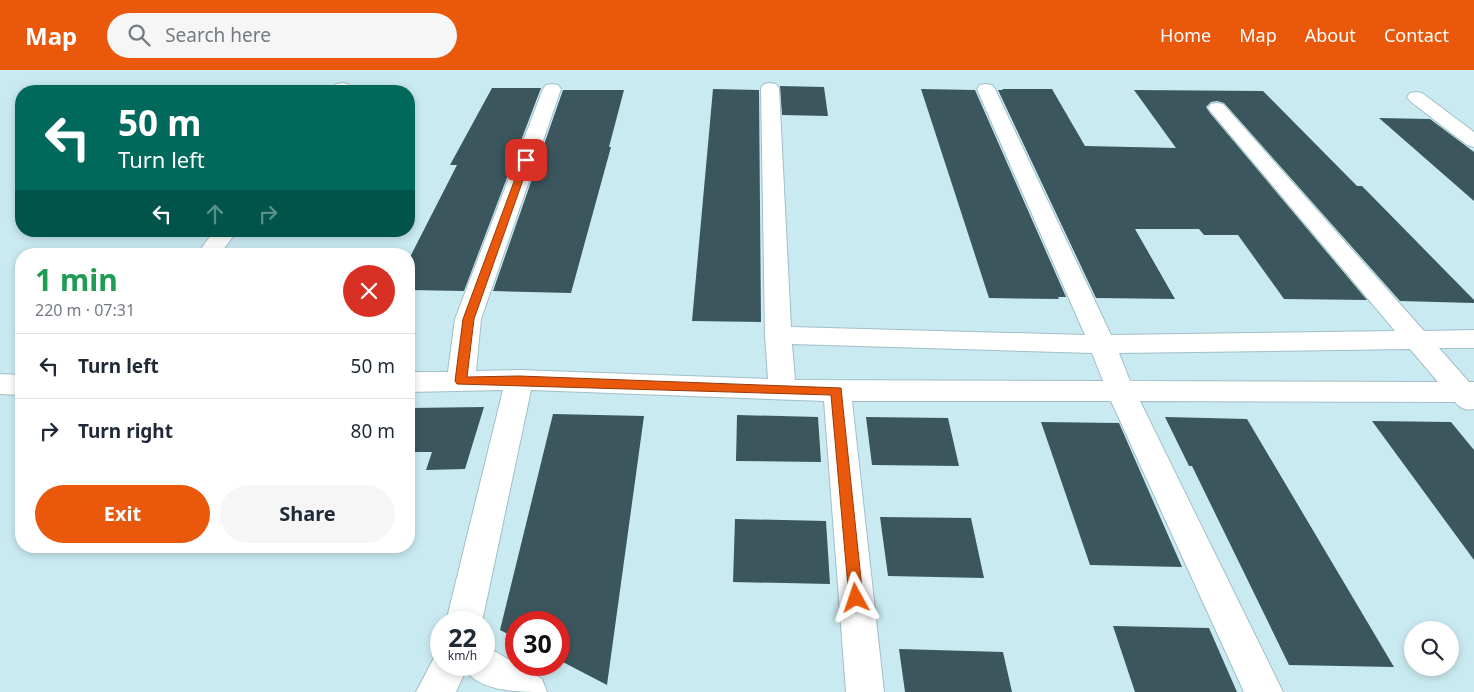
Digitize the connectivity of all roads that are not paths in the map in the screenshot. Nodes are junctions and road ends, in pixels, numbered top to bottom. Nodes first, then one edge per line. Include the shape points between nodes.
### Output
1 (770, 88) dead end
2 (552, 89) dead end
3 (986, 89) dead end
4 (1416, 97) dead end
5 (1217, 108) dead end
6 (1474, 141) edge
7 (221, 237) edge
8 (213, 248) edge
9 (778, 335) junction
10 (1474, 339) edge
11 (1418, 340) junction
12 (1102, 344) junction
13 (519, 380) junction
14 (461, 381) junction
15 (415, 382) edge
16 (0, 384) edge
17 (15, 385) edge
18 (782, 389) junction
19 (1120, 390) junction
20 (837, 391) junction
21 (1470, 396) edge
22 (466, 611) edge
23 (495, 672) edge
24 (443, 676) edge
25 (434, 692) edge
26 (528, 692) edge
27 (865, 692) edge
28 (1264, 692) edge

1 - 9 street
2 - 14 street via 468,319
3 - 12 street
4 - 6 street
5 - 11 street
7 - 8 street
9 - 12 street
9 - 18 street
10 - 11 street
11 - 12 street
11 - 21 street
12 - 19 street
13 - 14 street
13 - 18 street
13 - 22 street
14 - 15 street
16 - 17 street
18 - 20 street
19 - 20 street
19 - 21 street
19 - 28 street
20 - 27 street
23 - 26 street
24 - 25 street

